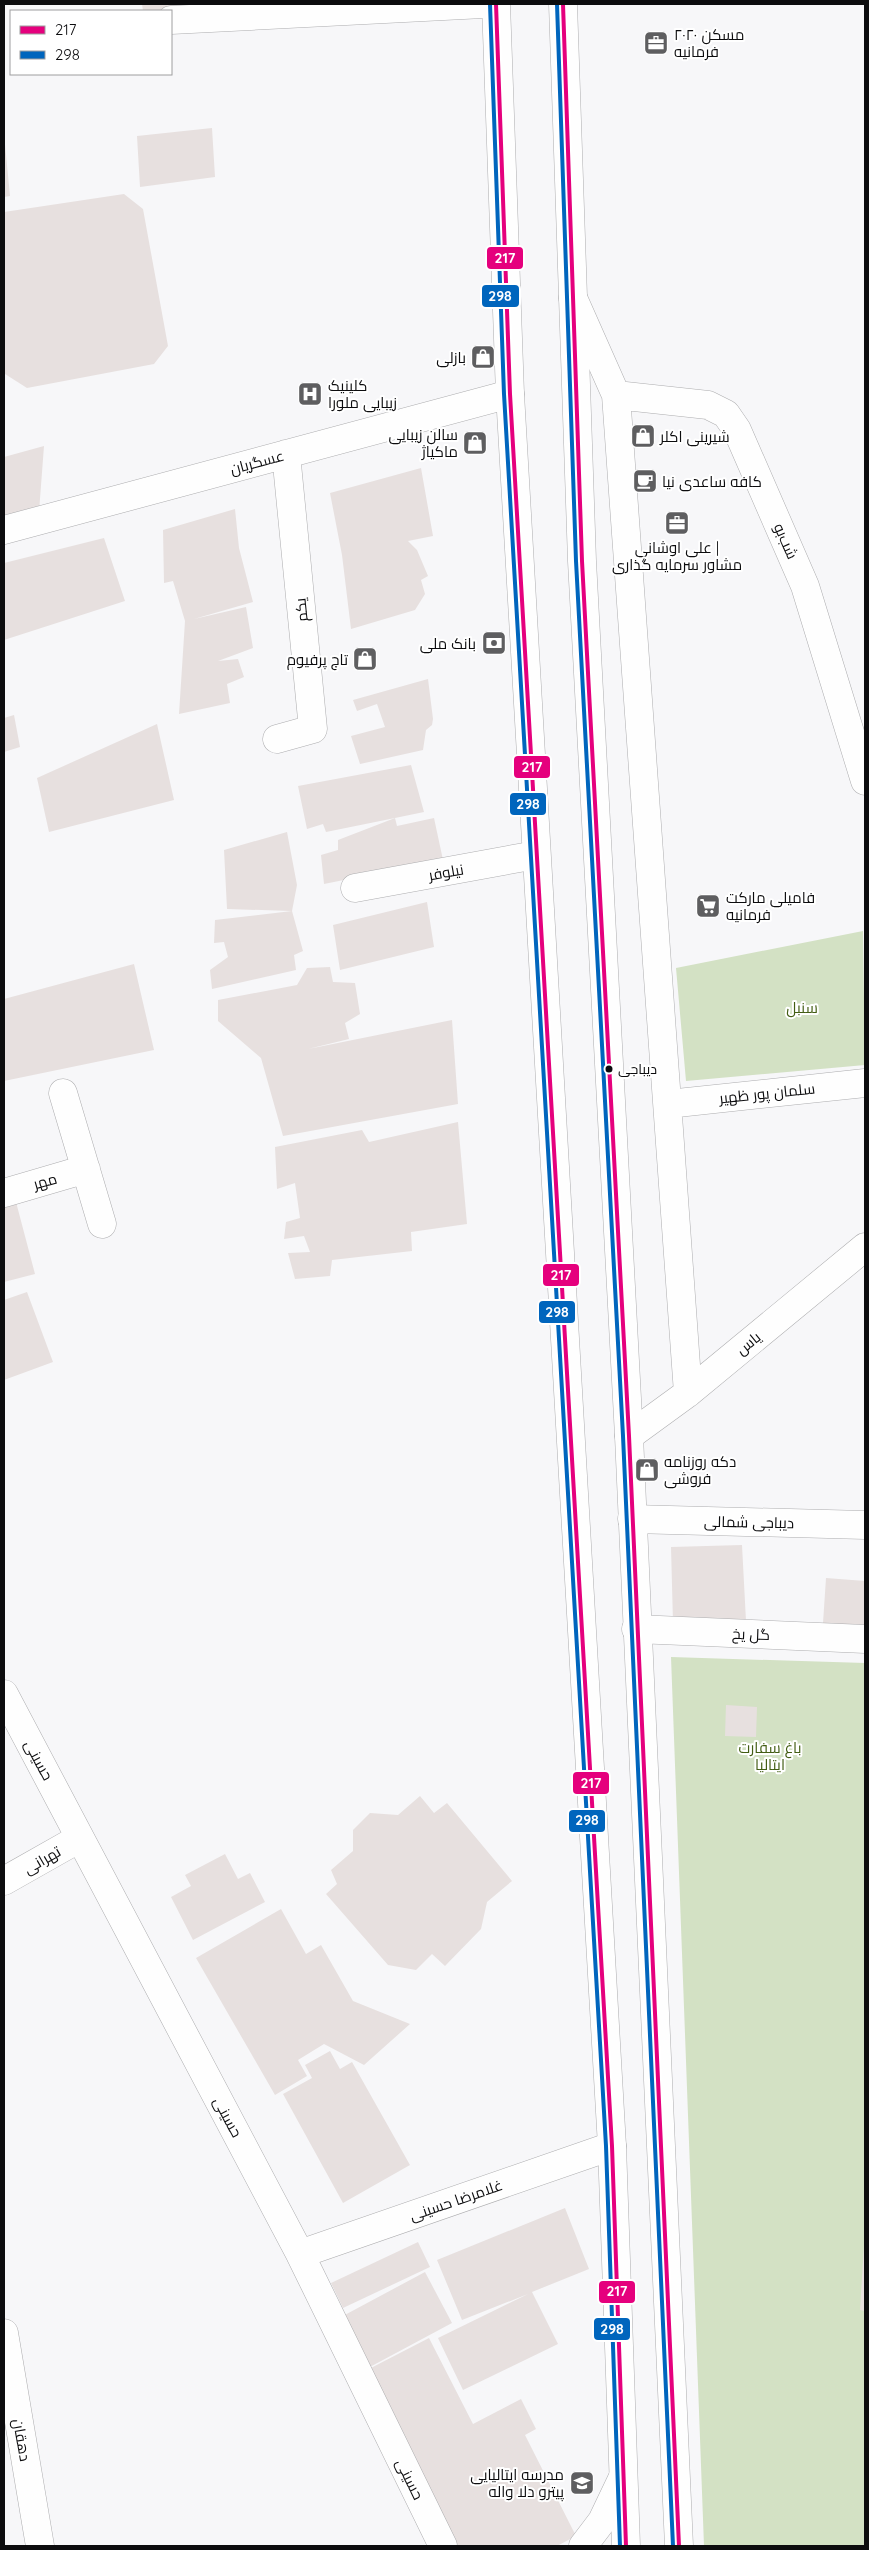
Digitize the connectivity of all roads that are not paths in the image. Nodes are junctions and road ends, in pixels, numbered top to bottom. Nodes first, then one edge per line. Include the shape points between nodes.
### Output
1 (483, 4) edge
2 (496, 4) edge
3 (564, 4) edge
4 (281, 9) edge
5 (172, 20) edge
6 (572, 297) junction
7 (510, 394) junction
8 (616, 395) junction
9 (286, 454) junction
10 (4, 530) edge
11 (277, 739) dead end
12 (865, 781) edge
13 (536, 855) junction
14 (355, 888) dead end
15 (865, 1083) edge
16 (63, 1093) dead end
17 (668, 1104) junction
18 (86, 1169) junction
19 (4, 1193) edge
20 (102, 1224) dead end
21 (865, 1247) edge
22 (688, 1393) junction
23 (628, 1436) junction
24 (632, 1519) junction
25 (865, 1525) edge
26 (636, 1629) junction
27 (865, 1638) edge
28 (4, 1694) edge
29 (80, 1838) junction
30 (4, 1881) edge
31 (612, 2146) junction
32 (300, 2254) junction
33 (4, 2333) edge
34 (623, 2477) junction
35 (40, 2546) edge
36 (443, 2546) edge
37 (583, 2546) edge
38 (626, 2546) edge
39 (679, 2546) edge

1 - 4 street
2 - 7 street
3 - 6 street
4 - 5 street
6 - 8 street
6 - 23 street via 582,561
7 - 9 street, عسگریان
7 - 13 street
8 - 12 street, شب‌بو via 708,405 726,414 737,430 805,586
8 - 17 street
9 - 10 street, عسگریان
9 - 11 street, یکم via 312,729
13 - 14 street, نیلوفر
13 - 31 street
15 - 17 street, سلمان پور ظهیر
16 - 18 street
17 - 22 street
18 - 19 street, مهر
18 - 20 street
21 - 22 street, یاس
22 - 23 street, یاس
23 - 24 street
24 - 25 street, دیباجی شمالی
24 - 26 street
26 - 27 street, گل یخ
26 - 39 street
28 - 29 street, حسینی
29 - 30 street, تهرانی
29 - 32 street, حسینی
31 - 32 street, غلامرضا حسینی
31 - 34 street
32 - 36 street, حسینی
33 - 35 street, دهقان
34 - 37 street via 602,2521
34 - 38 street

